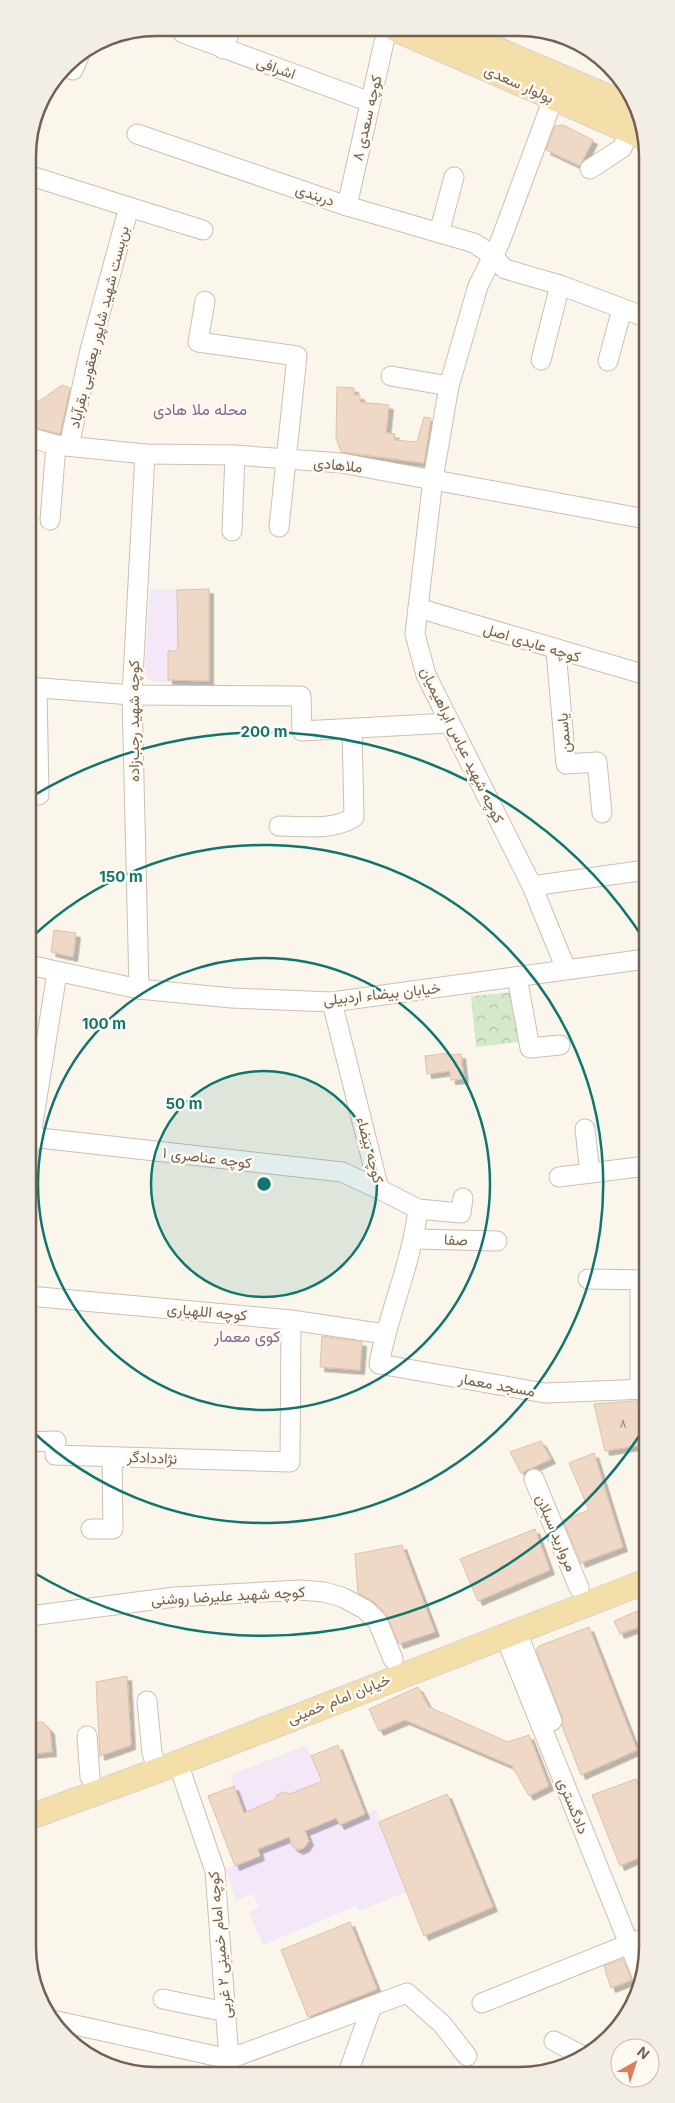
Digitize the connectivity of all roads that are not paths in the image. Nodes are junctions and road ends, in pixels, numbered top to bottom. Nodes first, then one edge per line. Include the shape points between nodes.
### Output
1 (385, 36) edge
2 (411, 36) edge
3 (466, 36) edge
4 (193, 37) edge
5 (228, 37) edge
6 (223, 49) junction
7 (553, 99) junction
8 (370, 102) junction
9 (627, 105) edge
10 (137, 134) dead end
11 (637, 134) edge
12 (636, 135) edge
13 (590, 169) dead end
14 (454, 177) dead end
15 (37, 178) edge
16 (347, 206) junction
17 (129, 207) junction
18 (203, 230) dead end
19 (439, 234) junction
20 (492, 255) junction
21 (560, 285) junction
22 (205, 302) dead end
23 (622, 309) junction
24 (639, 315) edge
25 (541, 360) dead end
26 (608, 361) dead end
27 (391, 376) dead end
28 (449, 386) junction
29 (37, 439) edge
30 (63, 446) junction
31 (145, 454) junction
32 (235, 455) junction
33 (287, 460) junction
34 (433, 479) junction
35 (639, 518) edge
36 (50, 520) dead end
37 (279, 527) dead end
38 (232, 531) dead end
39 (418, 608) junction
40 (556, 651) junction
41 (639, 673) edge
42 (37, 687) edge
43 (132, 695) junction
44 (449, 723) junction
45 (352, 729) junction
46 (37, 753) edge
47 (39, 795) dead end
48 (602, 813) dead end
49 (279, 826) dead end
50 (639, 871) edge
51 (532, 886) junction
52 (639, 960) edge
53 (37, 967) edge
54 (566, 969) junction
55 (57, 973) junction
56 (518, 977) junction
57 (139, 989) junction
58 (332, 1002) junction
59 (560, 1045) dead end
60 (36, 1079) edge
61 (585, 1129) dead end
62 (36, 1143) edge
63 (638, 1167) edge
64 (590, 1173) junction
65 (559, 1177) dead end
66 (379, 1188) junction
67 (463, 1198) dead end
68 (418, 1209) junction
69 (415, 1239) junction
70 (497, 1241) dead end
71 (588, 1279) dead end
72 (638, 1280) edge
73 (36, 1297) edge
74 (291, 1320) junction
75 (385, 1334) junction
76 (638, 1389) edge
77 (36, 1442) edge
78 (112, 1457) junction
79 (534, 1479) dead end
80 (91, 1529) dead end
81 (638, 1583) edge
82 (583, 1596) junction
83 (36, 1610) edge
84 (511, 1634) junction
85 (396, 1667) junction
86 (147, 1701) dead end
87 (87, 1736) dead end
88 (169, 1759) junction
89 (92, 1785) junction
90 (36, 1814) edge
91 (215, 1870) junction
92 (229, 1908) dead end
93 (634, 1942) junction
94 (638, 1948) edge
95 (638, 1959) edge
96 (163, 1999) dead end
97 (482, 2003) dead end
98 (372, 2006) junction
99 (226, 2012) junction
100 (64, 2023) edge
101 (554, 2041) dead end
102 (576, 2052) edge
103 (468, 2056) dead end
104 (228, 2066) edge
105 (350, 2067) edge

1 - 8 street, کوچه سعدی ۸
2 - 7 main road, بولوار سعدی
3 - 9 main road, بولوار سعدی
4 - 6 street, اشرافی
5 - 6 street
6 - 8 street, اشرافی
7 - 11 main road, بولوار سعدی
7 - 20 street via 500,242
8 - 16 street, کوچه سعدی ۸
10 - 16 street, دربندی
12 - 13 street
14 - 19 street
15 - 17 street, بن‌بست شهید شاپور یعقوبی بقرآباد
16 - 19 street, دربندی
17 - 18 street, بن‌بست شهید شاپور یعقوبی بقرآباد
17 - 30 street, بن‌بست شهید شاپور یعقوبی بقرآباد
19 - 20 street, دربندی via 474,243
20 - 21 street, دربندی via 506,269
20 - 28 street via 478,286
21 - 23 street, دربندی
21 - 25 street
22 - 33 street via 198,342 297,356
23 - 24 street, دربندی
23 - 26 street
27 - 28 street
28 - 34 street
29 - 30 street, ملاهادی
30 - 31 street, ملاهادی
30 - 36 street, بن‌بست شهید شاپور یعقوبی بقرآباد
31 - 32 street, ملاهادی
31 - 43 street, کوچه شهید رجب‌زاده
32 - 33 street, ملاهادی
32 - 38 street
33 - 34 street, ملاهادی via 341,463
33 - 37 street
34 - 35 street, ملاهادی
34 - 39 street, کوچه شهید عباس ابراهیمیان
39 - 40 street, کوچه عابدی اصل
39 - 44 street, کوچه شهید عباس ابراهیمیان via 415,634 419,656
40 - 41 street, کوچه عابدی اصل
40 - 48 street, یاسمن via 566,764 597,762
42 - 43 street
43 - 45 street via 301,696 302,731
43 - 57 street, کوچه شهید رجب‌زاده
44 - 45 street
44 - 51 street, کوچه شهید عباس ابراهیمیان
45 - 49 street via 354,817 333,825
46 - 47 street
50 - 51 street
51 - 54 street, کوچه شهید عباس ابراهیمیان
52 - 54 street, خیابان بیضاء اردبیلی
53 - 55 street, خیابان بیضاء اردبیلی
54 - 56 street, خیابان بیضاء اردبیلی
55 - 57 street, خیابان بیضاء اردبیلی
55 - 60 street
56 - 58 street, خیابان بیضاء اردبیلی
56 - 59 street via 530,1048
57 - 58 street, خیابان بیضاء اردبیلی via 232,998
58 - 66 street, کوچه بیضاء
61 - 64 street
62 - 66 street, کوچه عناصری ۱ via 342,1172
63 - 64 street
64 - 65 street
66 - 68 street, کوچه بیضاء
67 - 68 street via 461,1213
68 - 69 street
69 - 70 street, صفا
69 - 75 street
71 - 72 street
73 - 74 street, کوچه اللهیاری
74 - 75 street, کوچه اللهیاری
74 - 78 street, نژاددادگر via 290,1462
75 - 76 street, مسجد معمار via 379,1364 545,1393
77 - 78 street, نژاددادگر via 56,1441 56,1455
78 - 80 street via 113,1529
79 - 82 street, مروارید سبلان via 541,1509
81 - 82 main road, خیابان امام خمینی
82 - 84 main road, خیابان امام خمینی
83 - 85 street, کوچه شهید علیرضا روشنی via 175,1597 300,1590 324,1592 342,1596 366,1610 378,1622
84 - 85 main road, خیابان امام خمینی
84 - 93 street, دادگستری
85 - 88 main road, خیابان امام خمینی
86 - 88 street, کوچه امام خمینی ۲ غربی via 152,1753
87 - 89 street
88 - 89 main road, خیابان امام خمینی
88 - 91 street, کوچه امام خمینی ۲ غربی
89 - 90 main road, خیابان امام خمینی
91 - 92 street
91 - 99 street, کوچه امام خمینی ۲ غربی
93 - 94 street
93 - 95 street, دادگستری
93 - 97 street
96 - 99 street
98 - 103 street via 407,1993 442,2024
98 - 104 street
98 - 105 street
99 - 104 street, کوچه امام خمینی ۲ غربی
100 - 104 street
101 - 102 street

